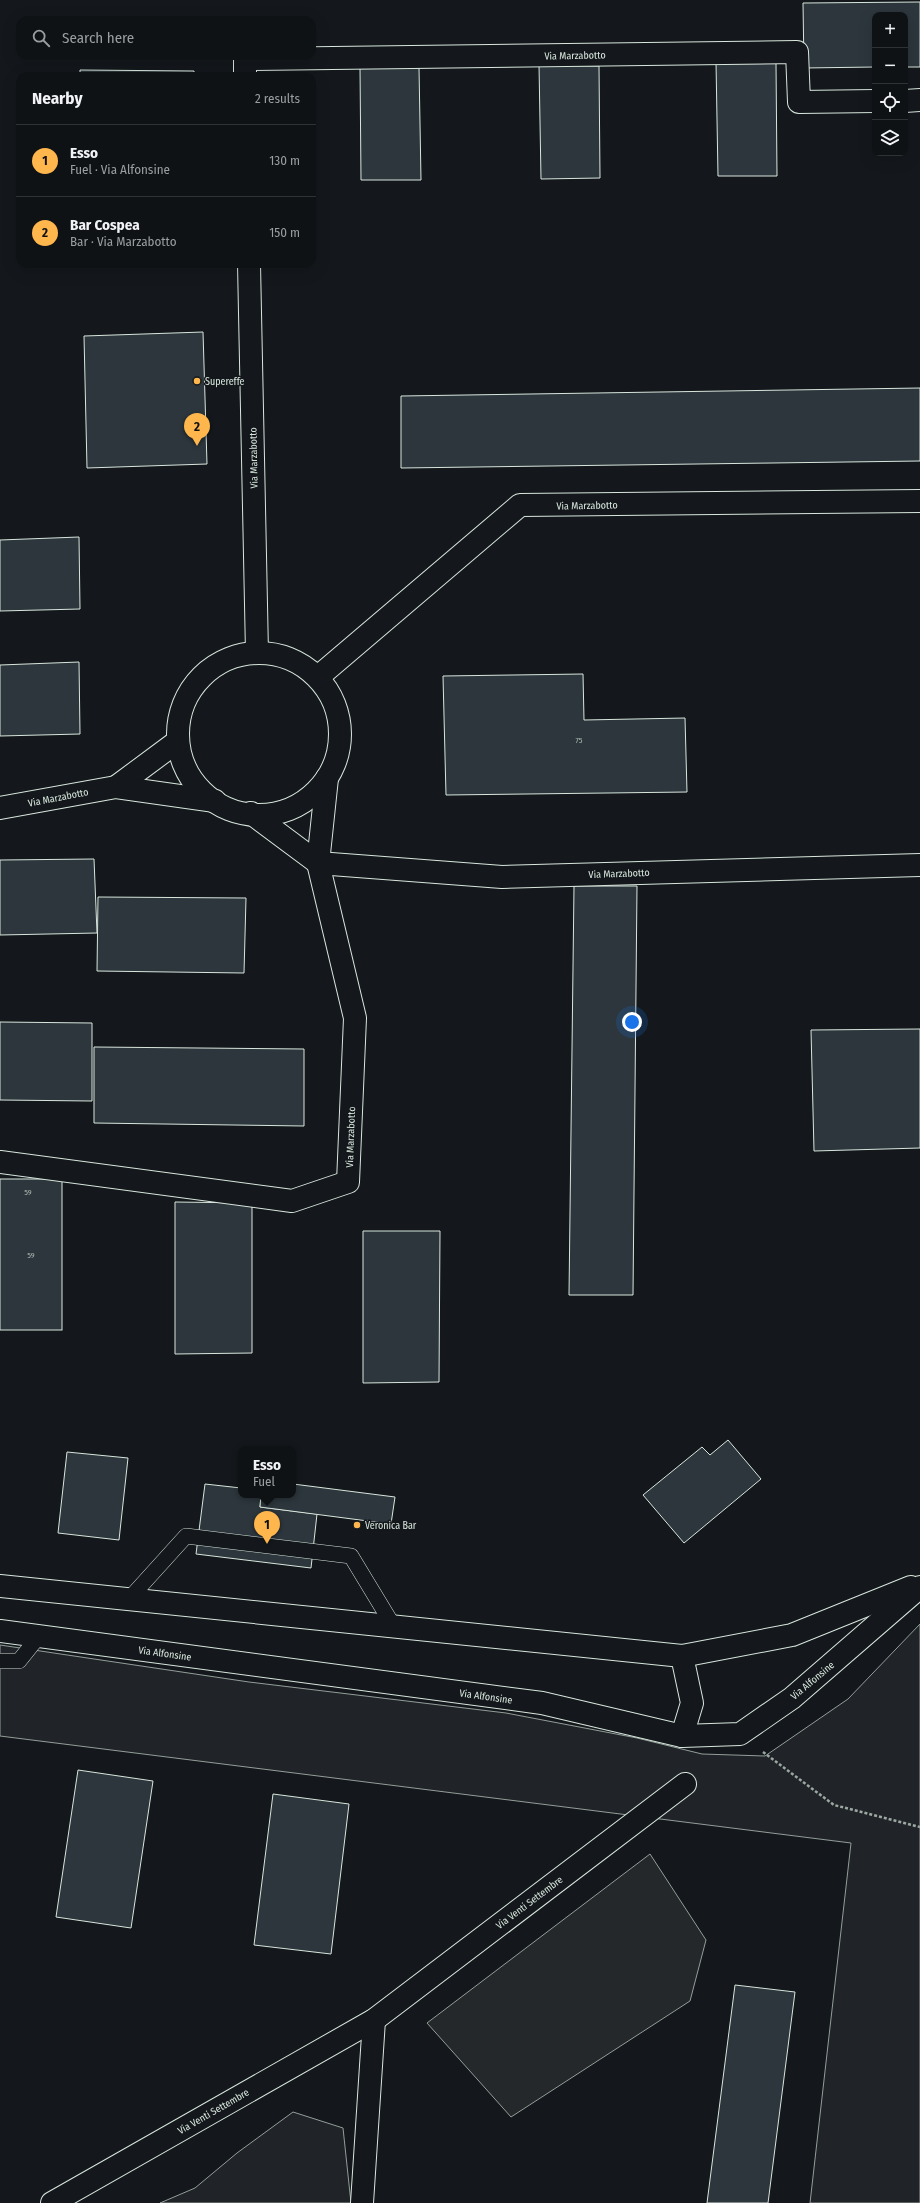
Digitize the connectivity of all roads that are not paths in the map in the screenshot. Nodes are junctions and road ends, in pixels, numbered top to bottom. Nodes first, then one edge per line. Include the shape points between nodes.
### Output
1 (316, 58) edge
2 (245, 60) edge
3 (245, 72) edge
4 (920, 100) edge
5 (872, 101) edge
6 (908, 101) edge
7 (249, 268) edge
8 (920, 501) edge
9 (257, 653) junction
10 (318, 678) junction
11 (178, 741) junction
12 (327, 778) junction
13 (116, 787) junction
14 (214, 801) junction
15 (0, 808) edge
16 (251, 813) junction
17 (318, 863) junction
18 (920, 865) edge
19 (0, 1162) edge
20 (920, 1584) edge
21 (0, 1586) edge
22 (920, 1587) edge
23 (129, 1599) junction
24 (394, 1627) junction
25 (0, 1631) edge
26 (39, 1636) junction
27 (682, 1656) junction
28 (0, 1661) edge
29 (682, 1736) junction
30 (685, 1784) dead end
31 (374, 2020) junction
32 (52, 2203) edge
33 (362, 2203) edge

1 - 5 street, Via Marzabotto via 797,52 799,102
2 - 3 street, Via Marzabotto
4 - 6 street
7 - 9 street, Via Marzabotto
8 - 10 street, Via Marzabotto via 520,505
9 - 10 street, Via Marzabotto via 280,655 300,663
9 - 11 street, Via Marzabotto via 231,658 208,671 191,690 181,714
10 - 12 street, Via Marzabotto via 334,700 341,726 338,754
11 - 13 street, Via Marzabotto
11 - 14 street, Via Marzabotto via 184,764 196,785
12 - 16 street, Via Marzabotto via 310,797 287,810 262,815
12 - 17 street, Via Marzabotto
13 - 14 street, Via Marzabotto
13 - 15 street, Via Marzabotto
14 - 16 street, Via Marzabotto via 236,812
16 - 17 street, Via Marzabotto
17 - 18 street, Via Marzabotto via 502,877
17 - 19 street, Via Marzabotto via 355,1018 348,1182 292,1201
20 - 27 street via 792,1635
21 - 23 street
22 - 29 street, Via Alfonsine via 792,1698 740,1734
23 - 24 street
23 - 24 lane via 186,1536 351,1556
24 - 27 street
25 - 26 street, Via Alfonsine
26 - 28 lane via 19,1661
26 - 29 street, Via Alfonsine via 542,1703
27 - 29 street via 692,1703
30 - 31 street, Via Venti Settembre
31 - 32 street, Via Venti Settembre
31 - 33 street

